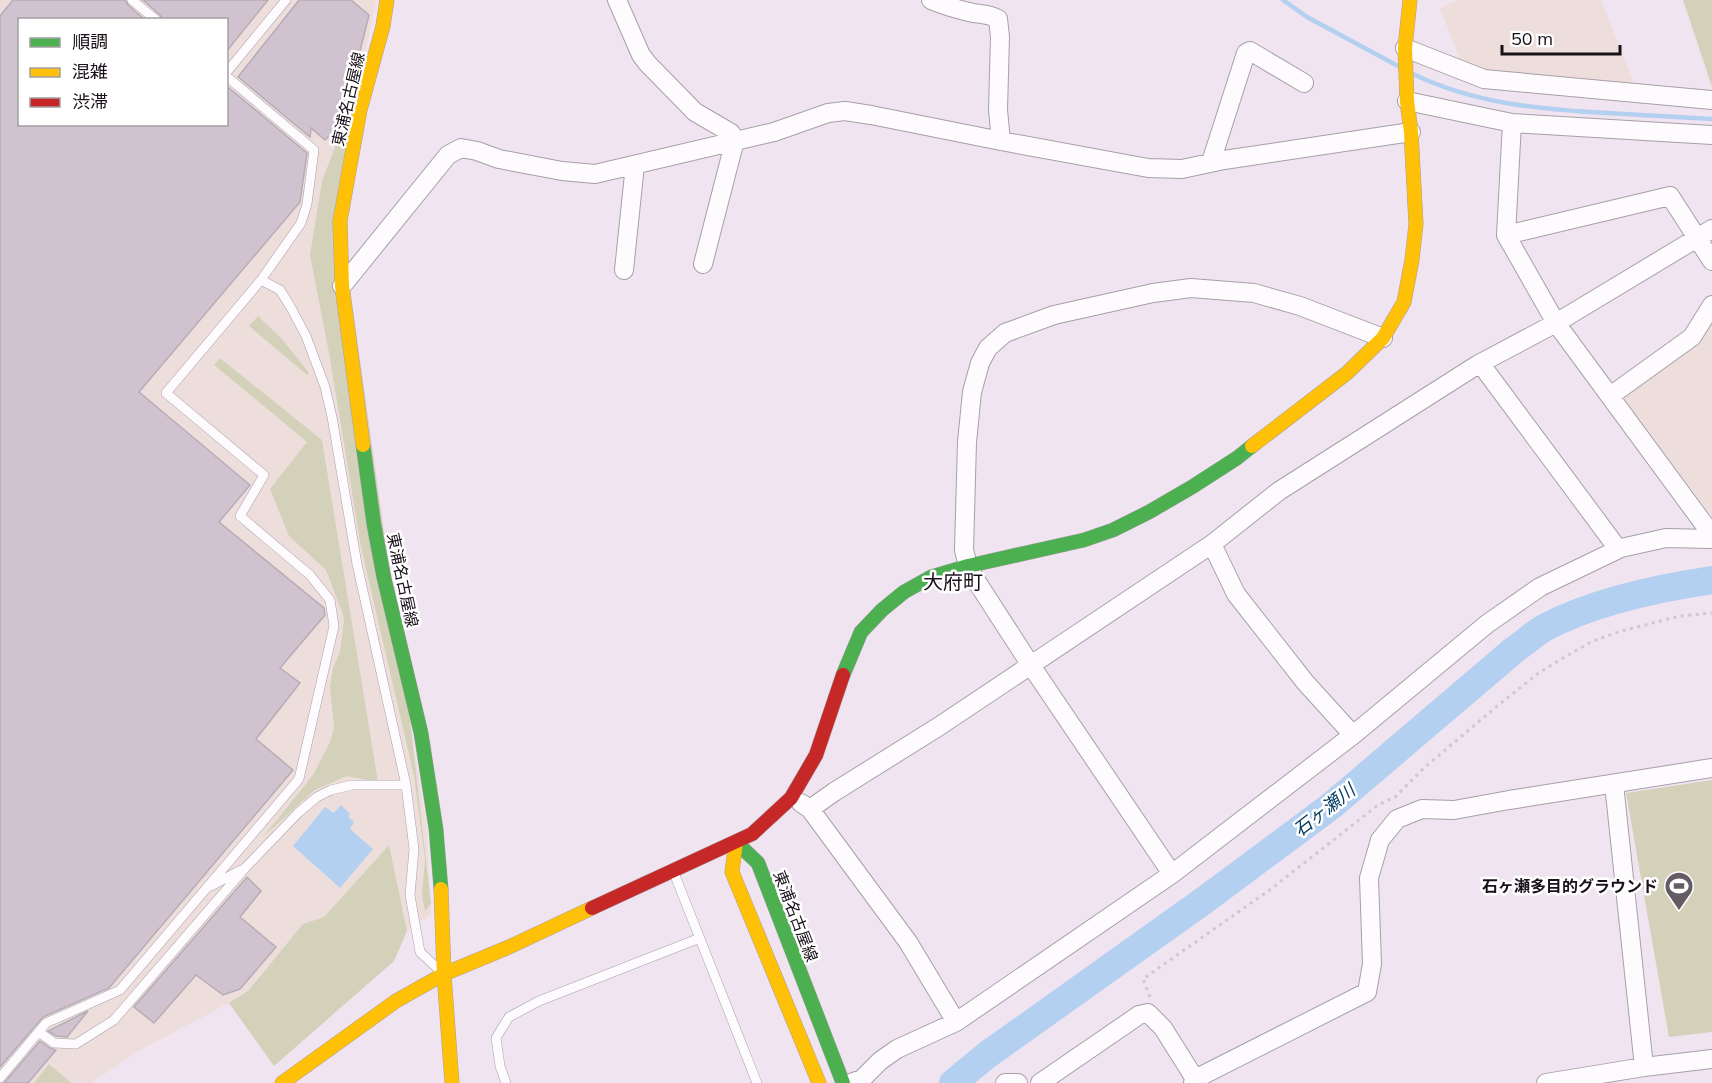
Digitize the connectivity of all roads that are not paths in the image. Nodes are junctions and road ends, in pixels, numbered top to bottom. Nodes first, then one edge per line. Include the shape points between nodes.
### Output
1 (132, 0) edge
2 (286, 0) edge
3 (387, 0) edge
4 (617, 0) edge
5 (931, 0) edge
6 (1410, 0) edge
7 (154, 18) edge
8 (1405, 52) junction
9 (228, 72) edge
10 (228, 77) edge
11 (1304, 83) dead end
12 (1407, 100) junction
13 (1712, 100) edge
14 (1512, 123) junction
15 (1412, 132) junction
16 (1712, 135) edge
17 (735, 140) junction
18 (1001, 141) junction
19 (1211, 162) junction
20 (635, 165) junction
21 (1705, 233) edge
22 (1506, 235) junction
23 (1712, 261) edge
24 (703, 264) dead end
25 (624, 270) dead end
26 (261, 280) junction
27 (342, 286) junction
28 (1712, 305) edge
29 (1556, 323) junction
30 (1383, 338) junction
31 (1480, 363) junction
32 (1610, 396) junction
33 (1712, 537) edge
34 (1212, 544) junction
35 (1618, 549) junction
36 (968, 566) junction
37 (1030, 664) junction
38 (1353, 735) junction
39 (1712, 768) edge
40 (1614, 784) junction
41 (406, 785) junction
42 (791, 798) junction
43 (810, 808) junction
44 (736, 842) junction
45 (246, 867) junction
46 (673, 871) junction
47 (1172, 874) junction
48 (206, 889) junction
49 (700, 939) junction
50 (444, 974) junction
51 (956, 1022) junction
52 (39, 1032) junction
53 (1712, 1059) edge
54 (1644, 1067) junction
55 (0, 1078) edge
56 (1194, 1081) edge
57 (282, 1083) edge
58 (452, 1083) edge
59 (506, 1083) edge
60 (757, 1083) edge
61 (819, 1083) edge
62 (843, 1083) edge
63 (851, 1083) edge
64 (1005, 1083) edge
65 (1018, 1083) edge
66 (1040, 1083) edge
67 (1546, 1083) edge

1 - 7 lane
2 - 9 lane
3 - 27 main road, 東浦名古屋線 via 360,110 340,221
4 - 17 street via 648,64 695,112 731,133
5 - 18 street via 998,19
6 - 8 main road
8 - 12 main road
8 - 13 street via 1484,79
10 - 26 lane via 314,150 301,223
11 - 19 street via 1250,51 1246,53
12 - 14 street
12 - 15 main road
14 - 16 street
14 - 22 street
15 - 19 street
15 - 30 main road via 1416,224 1412,260 1404,302
17 - 18 street via 845,111
17 - 20 street
17 - 24 street
18 - 19 street via 1148,168 1182,169
20 - 25 street
20 - 27 street via 595,174 562,171 461,148 448,155
21 - 22 street via 1670,196
21 - 23 street
21 - 29 street
22 - 29 street
26 - 41 lane via 280,290 290,306 325,387 357,564
26 - 48 lane via 166,393 264,475 240,516 310,575 330,600 334,626 299,779
27 - 50 main road, 東浦名古屋線 via 374,525 421,733 436,829
28 - 32 street via 1692,337
29 - 31 street
29 - 32 street
30 - 36 main road via 1347,373 1237,458 1149,512 1084,540
30 - 36 street via 1254,293 1191,288 1054,315 1005,333 988,348 972,392 964,550
31 - 34 street via 1279,491
31 - 35 street
32 - 33 street
33 - 35 street via 1666,538
34 - 37 street
34 - 38 street via 1236,594 1305,682
35 - 38 street via 1512,605
36 - 37 street
36 - 42 main road via 932,577 904,592 861,632 816,755
37 - 43 street
37 - 47 street
38 - 47 street
39 - 40 street
40 - 54 street
40 - 56 street via 1454,810 1422,809 1397,819 1380,840 1369,878 1372,964 1367,992
41 - 45 lane via 352,785 316,797
41 - 50 lane via 414,849 410,895 420,952
42 - 43 street
42 - 44 main road via 752,834
43 - 51 street via 908,942
44 - 46 main road
44 - 61 main road via 732,872
44 - 62 main road, 東浦名古屋線 via 758,863
45 - 48 lane
45 - 52 lane via 114,1020 76,1044 54,1043
46 - 49 lane
46 - 50 main road
47 - 51 street
48 - 52 lane via 120,990 46,1023
49 - 59 lane via 539,1001 509,1017 496,1038
49 - 60 lane
50 - 57 main road via 396,1002
50 - 58 main road, 東浦名古屋線
51 - 63 street via 897,1049
52 - 55 lane
53 - 54 street
54 - 67 street
56 - 66 street via 1163,1028 1148,1013 1139,1015
64 - 65 street

